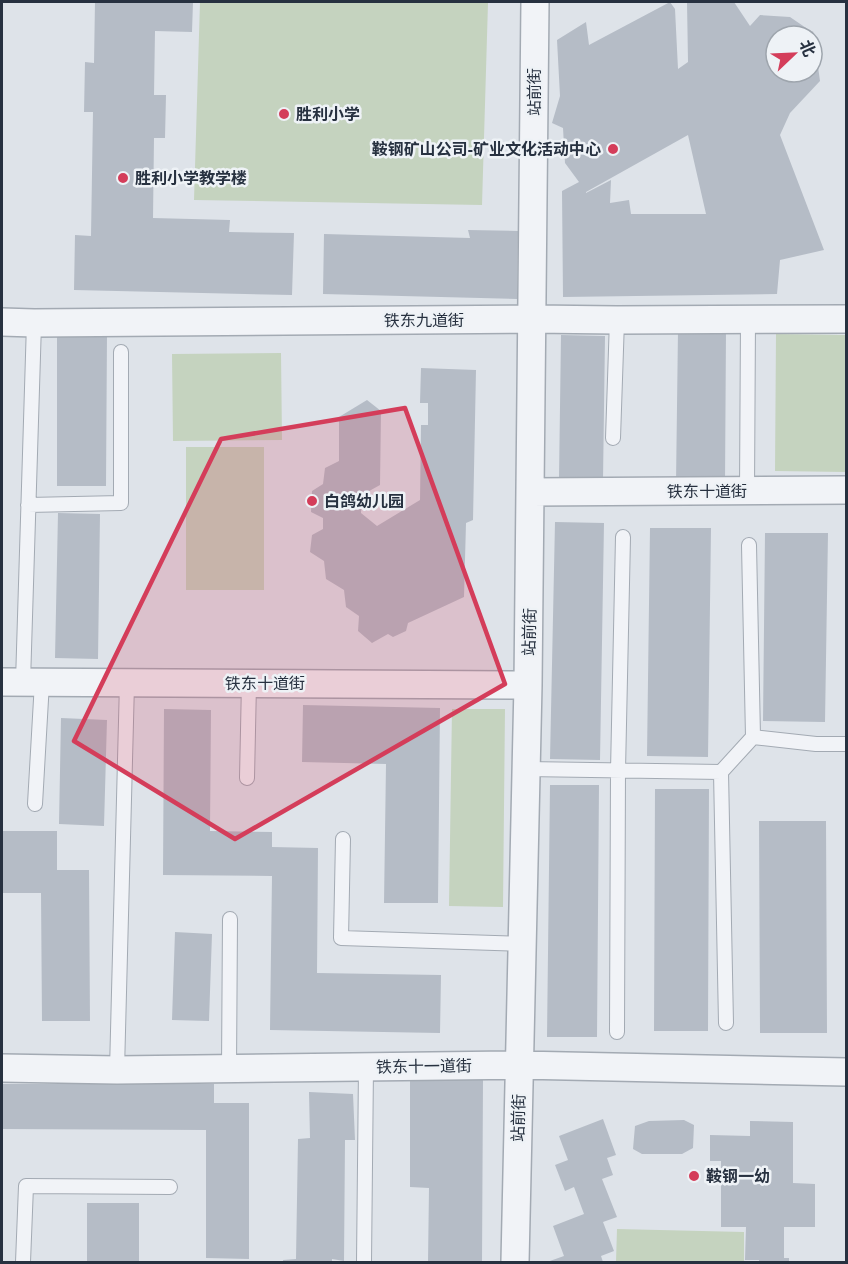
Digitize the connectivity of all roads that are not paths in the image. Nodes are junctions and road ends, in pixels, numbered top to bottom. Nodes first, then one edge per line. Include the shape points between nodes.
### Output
1 (535, 2) edge
2 (533, 319) junction
3 (748, 319) junction
4 (846, 319) edge
5 (617, 320) junction
6 (2, 322) edge
7 (34, 323) junction
8 (121, 352) dead end
9 (613, 438) dead end
10 (846, 490) edge
11 (747, 491) junction
12 (531, 492) junction
13 (28, 505) junction
14 (623, 537) dead end
15 (749, 545) dead end
16 (22, 682) edge
17 (127, 682) junction
18 (249, 683) junction
19 (528, 685) junction
20 (753, 737) junction
21 (846, 744) edge
22 (526, 769) junction
23 (618, 771) junction
24 (721, 772) junction
25 (247, 778) dead end
26 (35, 804) dead end
27 (343, 839) dead end
28 (230, 919) dead end
29 (522, 944) junction
30 (726, 1023) dead end
31 (617, 1032) dead end
32 (520, 1065) junction
33 (366, 1067) junction
34 (2, 1068) edge
35 (229, 1069) junction
36 (117, 1070) junction
37 (846, 1072) edge
38 (170, 1187) dead end
39 (24, 1263) edge
40 (364, 1263) edge
41 (515, 1263) edge

1 - 2 street, 站前街
2 - 5 street, 铁东九道街
2 - 7 street, 铁东九道街
2 - 12 street, 站前街
3 - 4 street, 铁东九道街
3 - 5 street, 铁东九道街
3 - 11 lane
5 - 9 lane
6 - 7 street, 铁东九道街
7 - 13 lane
8 - 13 lane via 121,503
10 - 11 street, 铁东十道街
11 - 12 street, 铁东十道街
12 - 19 street, 站前街
13 - 16 lane
14 - 23 lane
15 - 20 lane
16 - 17 street, 铁东十道街
16 - 26 lane
17 - 18 street, 铁东十道街
17 - 36 lane
18 - 19 street, 铁东十道街
18 - 25 lane
19 - 22 street, 站前街
20 - 21 lane
20 - 24 lane
22 - 23 lane
22 - 29 street, 站前街
23 - 24 lane
23 - 31 lane
24 - 30 lane
27 - 29 lane via 341,938
28 - 35 lane
29 - 32 street, 站前街
32 - 33 street, 铁东十一道街
32 - 37 street, 铁东十一道街
32 - 41 street, 站前街
33 - 35 street, 铁东十一道街
33 - 40 lane
34 - 36 street, 铁东十一道街
35 - 36 street, 铁东十一道街
38 - 39 lane via 26,1186

